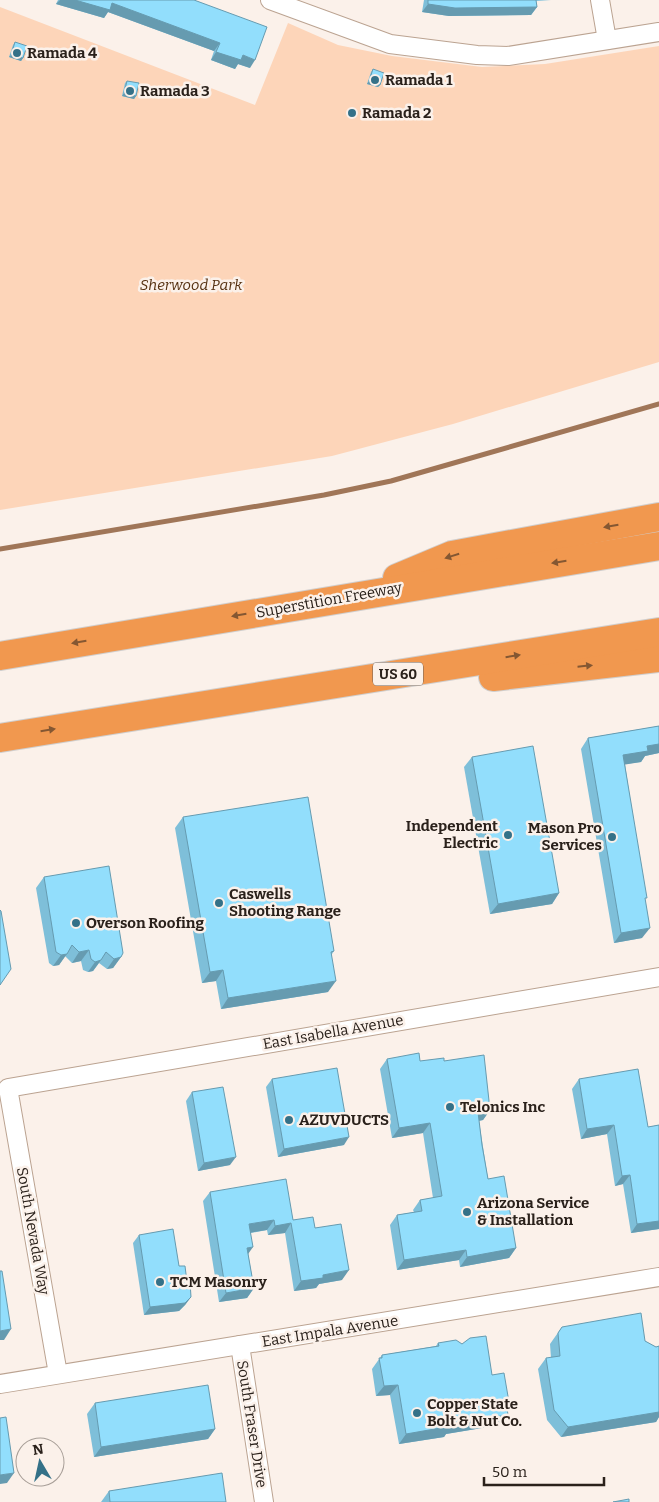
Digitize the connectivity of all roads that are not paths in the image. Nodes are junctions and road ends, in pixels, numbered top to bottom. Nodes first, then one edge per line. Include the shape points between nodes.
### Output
1 (270, 0) edge
2 (600, 0) edge
3 (296, 5) edge
4 (659, 32) edge
5 (606, 40) junction
6 (659, 517) edge
7 (659, 546) edge
8 (356, 595) junction
9 (659, 632) edge
10 (0, 656) edge
11 (659, 658) edge
12 (136, 716) junction
13 (0, 738) edge
14 (659, 977) edge
15 (8, 1088) joint
16 (659, 1277) edge
17 (240, 1345) junction
18 (58, 1374) junction
19 (0, 1384) edge
20 (264, 1502) edge

1 - 3 street
2 - 5 street
3 - 5 street via 390,44 477,55 508,56
4 - 5 street
6 -> 8 highway via 452,555
7 -> 8 highway, Superstition Freeway
8 -> 10 highway, Superstition Freeway
12 -> 9 highway, US 60
12 -> 11 highway
13 -> 12 highway, US 60
14 - 15 street, East Isabella Avenue
15 - 18 street, South Nevada Way
16 - 17 street, East Impala Avenue
17 - 18 street, East Impala Avenue
17 - 20 street, South Fraser Drive
18 - 19 street, East Impala Avenue

